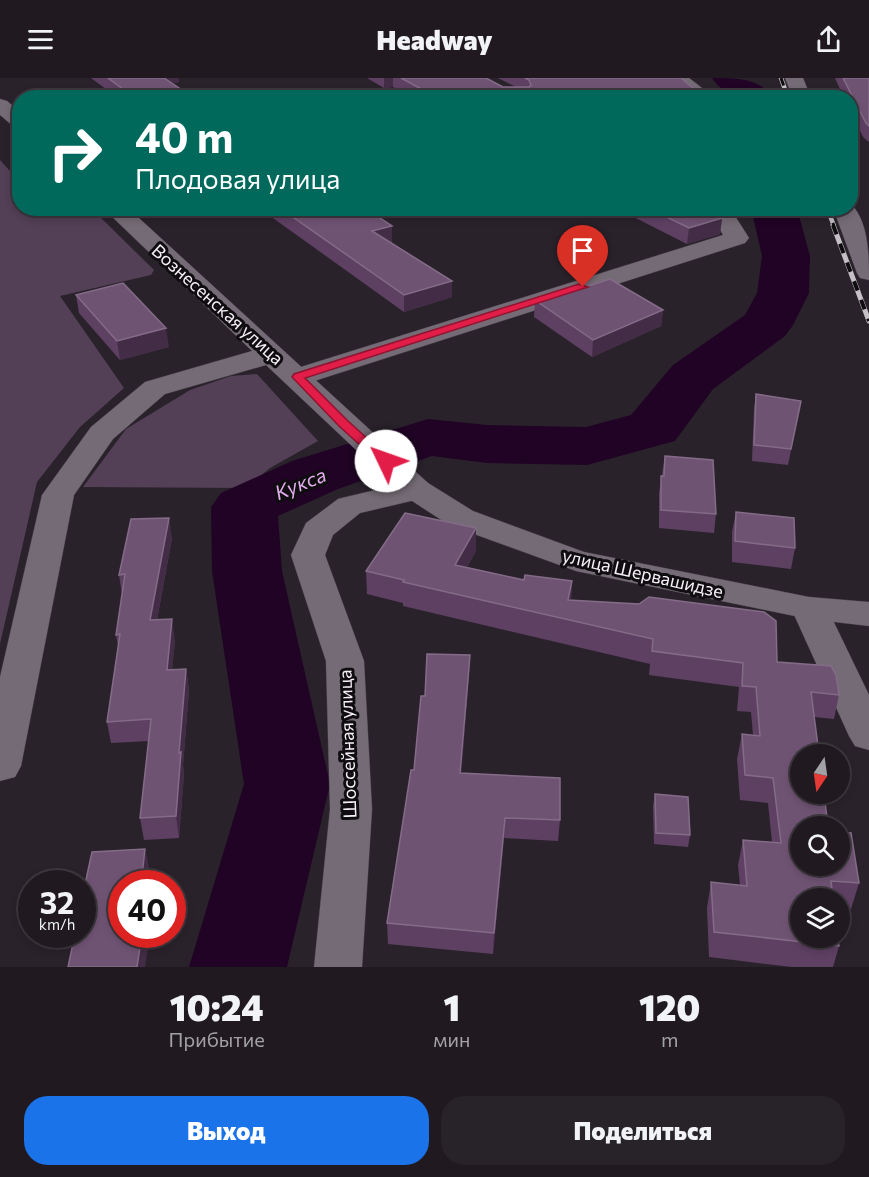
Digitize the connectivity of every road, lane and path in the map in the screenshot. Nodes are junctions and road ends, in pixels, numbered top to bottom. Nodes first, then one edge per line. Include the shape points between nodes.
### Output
1 (677, 78) edge
2 (694, 90) edge
3 (0, 105) edge
4 (12, 115) edge
5 (123, 216) edge
6 (724, 216) edge
7 (849, 216) edge
8 (869, 273) edge
9 (273, 354) junction
10 (298, 377) junction
11 (409, 482) junction
12 (809, 608) junction
13 (869, 614) edge
14 (869, 736) edge
15 (0, 765) edge
16 (338, 967) edge

1 - 2 street
3 - 4 street
5 - 9 street, Вознесенская улица
6 - 10 street via 737,238
7 - 8 street
9 - 10 street, Вознесенская улица
9 - 15 street via 155,388 102,433 58,495
10 - 11 street, Вознесенская улица
11 - 12 street, улица Шервашидзе via 461,518 576,561
11 - 16 street, Шоссейная улица via 349,506 318,530 308,555 345,661 351,809
12 - 13 street, улица Шервашидзе
12 - 14 street

